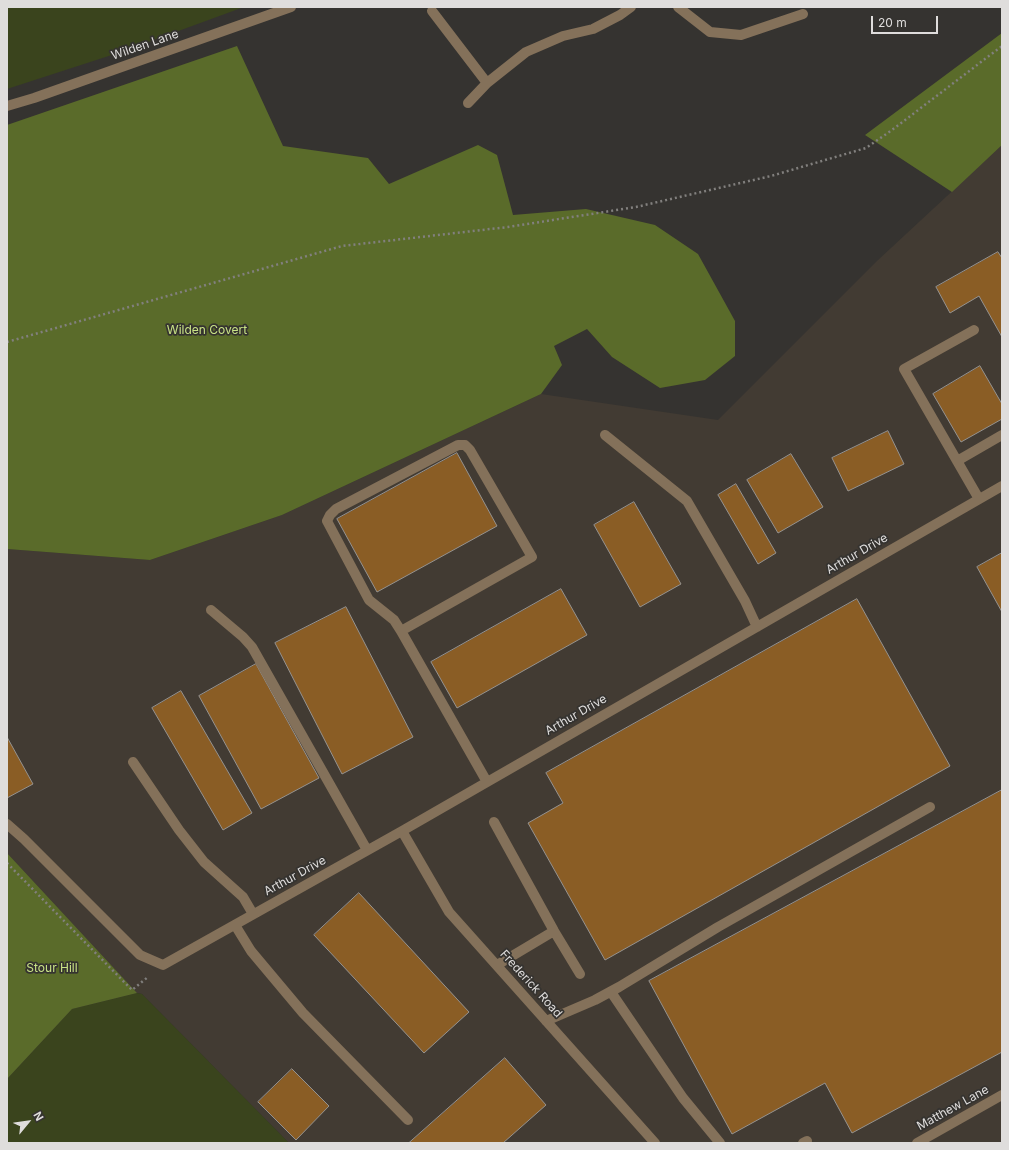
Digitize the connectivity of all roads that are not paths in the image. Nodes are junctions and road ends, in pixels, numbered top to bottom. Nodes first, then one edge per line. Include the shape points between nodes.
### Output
1 (292, 7) edge
2 (631, 7) edge
3 (678, 7) edge
4 (432, 11) dead end
5 (803, 14) dead end
6 (487, 83) junction
7 (468, 103) dead end
8 (7, 106) edge
9 (974, 330) dead end
10 (605, 435) dead end
11 (1002, 435) edge
12 (957, 461) junction
13 (1002, 486) edge
14 (979, 499) junction
15 (211, 610) dead end
16 (757, 627) junction
17 (401, 631) junction
18 (133, 762) dead end
19 (487, 782) junction
20 (930, 807) dead end
21 (494, 822) dead end
22 (7, 824) edge
23 (402, 831) junction
24 (367, 850) junction
25 (253, 914) junction
26 (235, 925) junction
27 (554, 931) junction
28 (496, 965) junction
29 (580, 974) dead end
30 (611, 992) junction
31 (546, 1021) junction
32 (1002, 1095) edge
33 (408, 1120) dead end
34 (655, 1143) edge
35 (720, 1143) edge
36 (917, 1143) edge

1 - 8 street, Wilden Lane
2 - 6 street via 593,29 563,36 526,52
3 - 5 street via 710,32 741,35
4 - 6 street
6 - 7 street
9 - 12 street via 904,369
10 - 16 street via 687,500 745,601
11 - 12 street
12 - 14 street
13 - 14 street, Arthur Drive
14 - 16 street, Arthur Drive
15 - 24 street via 252,647
16 - 19 street, Arthur Drive
17 - 17 street via 532,557 465,445 458,445 336,509 330,515 328,522 369,600 394,620
17 - 19 street
18 - 25 street via 204,862 243,897
19 - 23 street, Arthur Drive
20 - 30 street via 718,927
21 - 27 street
22 - 26 street, Arthur Drive via 140,955 162,965
23 - 24 street, Arthur Drive
23 - 28 street, Frederick Road via 449,912
24 - 25 street, Arthur Drive
25 - 26 street, Arthur Drive
26 - 33 street via 251,951 303,1013
27 - 28 street
27 - 29 street
28 - 31 street, Frederick Road
30 - 31 street
30 - 35 street via 683,1098
31 - 34 street, Frederick Road
32 - 36 street, Matthew Lane

